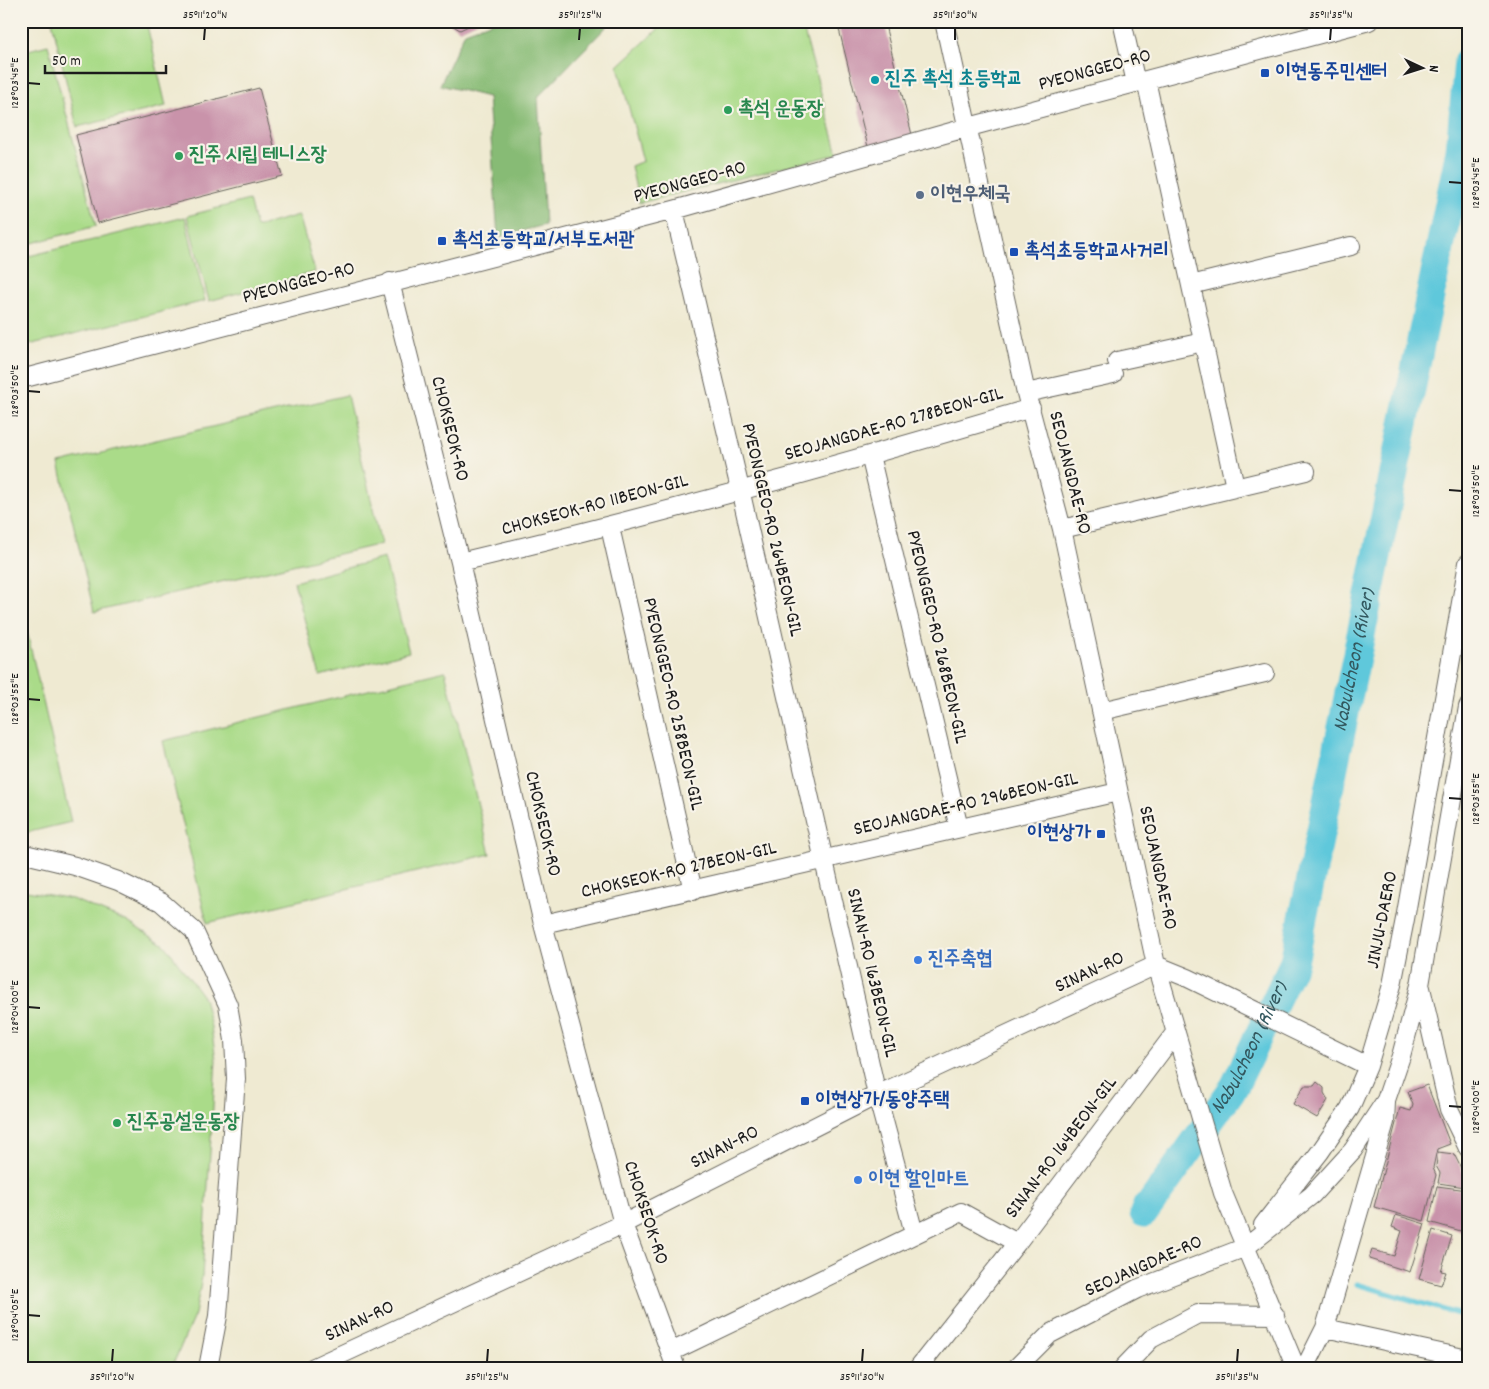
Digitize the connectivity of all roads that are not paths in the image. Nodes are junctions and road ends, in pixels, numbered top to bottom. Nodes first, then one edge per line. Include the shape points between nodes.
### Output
1 (944, 21) edge
2 (1122, 21) edge
3 (1369, 21) edge
4 (1141, 81) junction
5 (969, 126) junction
6 (674, 210) junction
7 (1351, 246) dead end
8 (390, 282) junction
9 (1191, 285) junction
10 (1203, 342) junction
11 (21, 379) edge
12 (1028, 400) junction
13 (870, 455) junction
14 (1306, 471) dead end
15 (1235, 487) junction
16 (740, 489) junction
17 (610, 526) junction
18 (1062, 529) junction
19 (460, 562) junction
20 (1468, 563) edge
21 (1265, 673) dead end
22 (1468, 707) edge
23 (1101, 712) junction
24 (1118, 792) junction
25 (959, 828) junction
26 (21, 856) edge
27 (824, 860) junction
28 (693, 891) junction
29 (543, 924) junction
30 (1156, 966) junction
31 (1420, 986) junction
32 (1175, 1033) junction
33 (1368, 1066) junction
34 (877, 1095) junction
35 (1386, 1100) junction
36 (1468, 1148) edge
37 (622, 1224) junction
38 (914, 1233) junction
39 (1018, 1243) junction
40 (1246, 1247) junction
41 (1275, 1315) junction
42 (1325, 1328) junction
43 (1468, 1359) edge
44 (674, 1360) edge
45 (334, 1363) edge
46 (206, 1366) edge
47 (312, 1368) edge
48 (918, 1368) edge
49 (1016, 1368) edge
50 (1123, 1368) edge
51 (1296, 1368) edge
52 (1305, 1368) edge

1 - 5 street, SEOJANGDAE-RO
2 - 4 street
3 - 4 street, PYEONGGEO-RO
4 - 5 street, PYEONGGEO-RO
4 - 9 street
5 - 6 street, PYEONGGEO-RO
5 - 12 street, SEOJANGDAE-RO
6 - 8 street, PYEONGGEO-RO
6 - 16 street, PYEONGGEO-RO 264BEON-GIL
7 - 9 street
8 - 11 street, PYEONGGEO-RO
8 - 19 street, CHOKSEOK-RO
9 - 10 street
10 - 12 street, SEOJANGDAE-RO via 1115,368
10 - 15 street
12 - 13 street, SEOJANGDAE-RO 278BEON-GIL
12 - 18 street, SEOJANGDAE-RO
13 - 16 street, SEOJANGDAE-RO 278BEON-GIL
13 - 25 street, PYEONGGEO-RO 268BEON-GIL
14 - 15 street
15 - 18 street
16 - 17 street, CHOKSEOK-RO 11BEON-GIL
16 - 27 street, PYEONGGEO-RO 264BEON-GIL
17 - 19 street, CHOKSEOK-RO 11BEON-GIL
17 - 28 street, PYEONGGEO-RO 258BEON-GIL
18 - 23 street, SEOJANGDAE-RO
19 - 29 street, CHOKSEOK-RO
20 - 33 street, JINJU-DAERO via 1392,985
21 - 23 street
22 - 31 street
23 - 24 street, SEOJANGDAE-RO
24 - 25 street, SEOJANGDAE-RO 296BEON-GIL
24 - 30 street, SEOJANGDAE-RO
25 - 27 street, SEOJANGDAE-RO 296BEON-GIL
26 - 46 street via 75,866 118,881 161,902 194,930 228,1005 236,1079 218,1316
27 - 28 street, CHOKSEOK-RO 27BEON-GIL
27 - 34 street, SINAN-RO 163BEON-GIL
28 - 29 street, CHOKSEOK-RO 27BEON-GIL
29 - 37 street, CHOKSEOK-RO
30 - 32 street, SEOJANGDAE-RO
30 - 33 street via 1188,978
30 - 34 street, SINAN-RO
31 - 35 street
31 - 36 street via 1449,1109
32 - 39 street, SINAN-RO 164BEON-GIL
32 - 40 street, SEOJANGDAE-RO via 1223,1193
33 - 40 street, JINJU-DAERO via 1340,1123
34 - 37 street, SINAN-RO
34 - 38 street
35 - 40 street via 1353,1150 1312,1195
35 - 42 street via 1385,1122
37 - 44 street, CHOKSEOK-RO
37 - 45 street, SINAN-RO
38 - 39 street, SINAN-RO 164BEON-GIL via 961,1212
38 - 44 street, SINAN-RO 164BEON-GIL
39 - 48 street
40 - 41 street
40 - 49 street, SEOJANGDAE-RO via 1137,1289 1050,1334
41 - 50 street via 1198,1314 1151,1339
41 - 51 street
42 - 43 street
42 - 52 street
45 - 47 street, SINAN-RO

